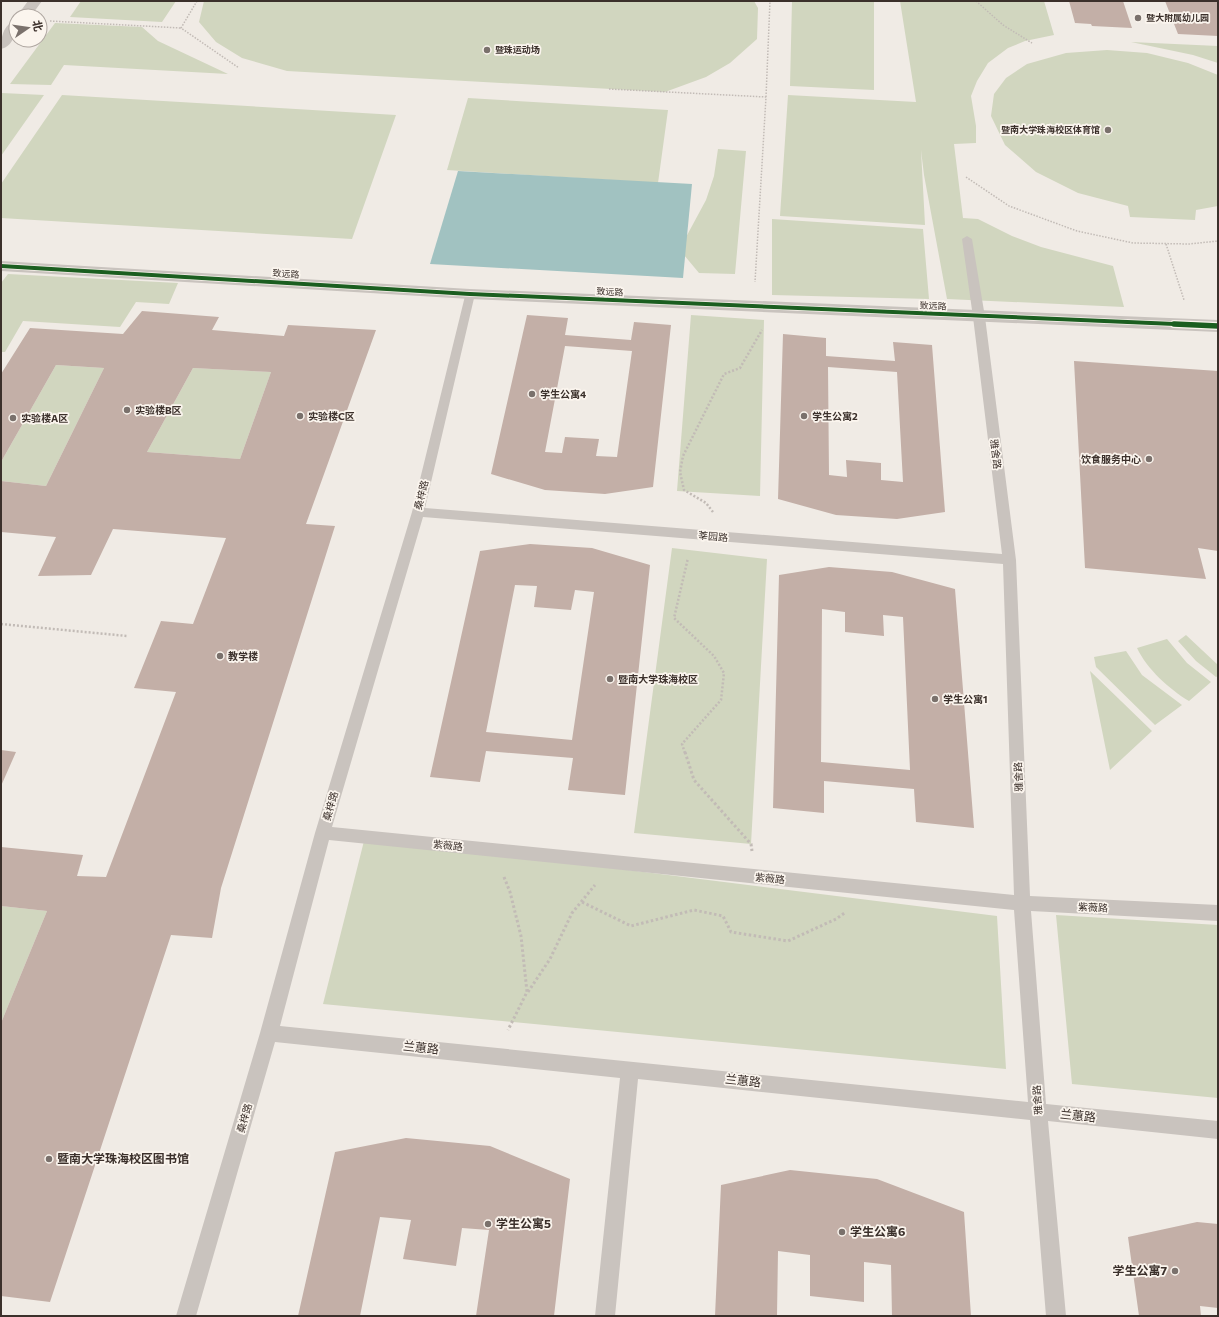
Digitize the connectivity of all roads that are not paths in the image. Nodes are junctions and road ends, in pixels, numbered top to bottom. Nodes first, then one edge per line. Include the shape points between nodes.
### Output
1 (8, 36) edge
2 (1, 44) edge
3 (967, 239) dead end
4 (1, 266) edge
5 (470, 294) junction
6 (979, 317) junction
7 (1218, 326) edge
8 (418, 512) junction
9 (1009, 560) junction
10 (322, 833) junction
11 (1022, 903) junction
12 (1218, 914) edge
13 (269, 1033) junction
14 (630, 1070) junction
15 (1038, 1112) junction
16 (1218, 1130) edge
17 (186, 1316) edge
18 (605, 1316) edge
19 (1056, 1316) edge

1 - 2 street
3 - 6 lane, 雅舍路
4 - 5 street, 致远路
5 - 6 street, 致远路
5 - 8 lane, 桑梓路
6 - 7 street, 致远路
6 - 9 lane, 雅舍路
8 - 9 lane, 莘园路
8 - 10 lane, 桑梓路
9 - 11 lane, 雅舍路
10 - 11 lane, 紫薇路
10 - 13 lane, 桑梓路
11 - 12 lane, 紫薇路
11 - 15 lane, 雅舍路
13 - 14 lane, 兰蕙路
13 - 17 lane, 桑梓路
14 - 15 lane, 兰蕙路
14 - 18 lane
15 - 16 lane, 兰蕙路
15 - 19 lane, 雅舍路

